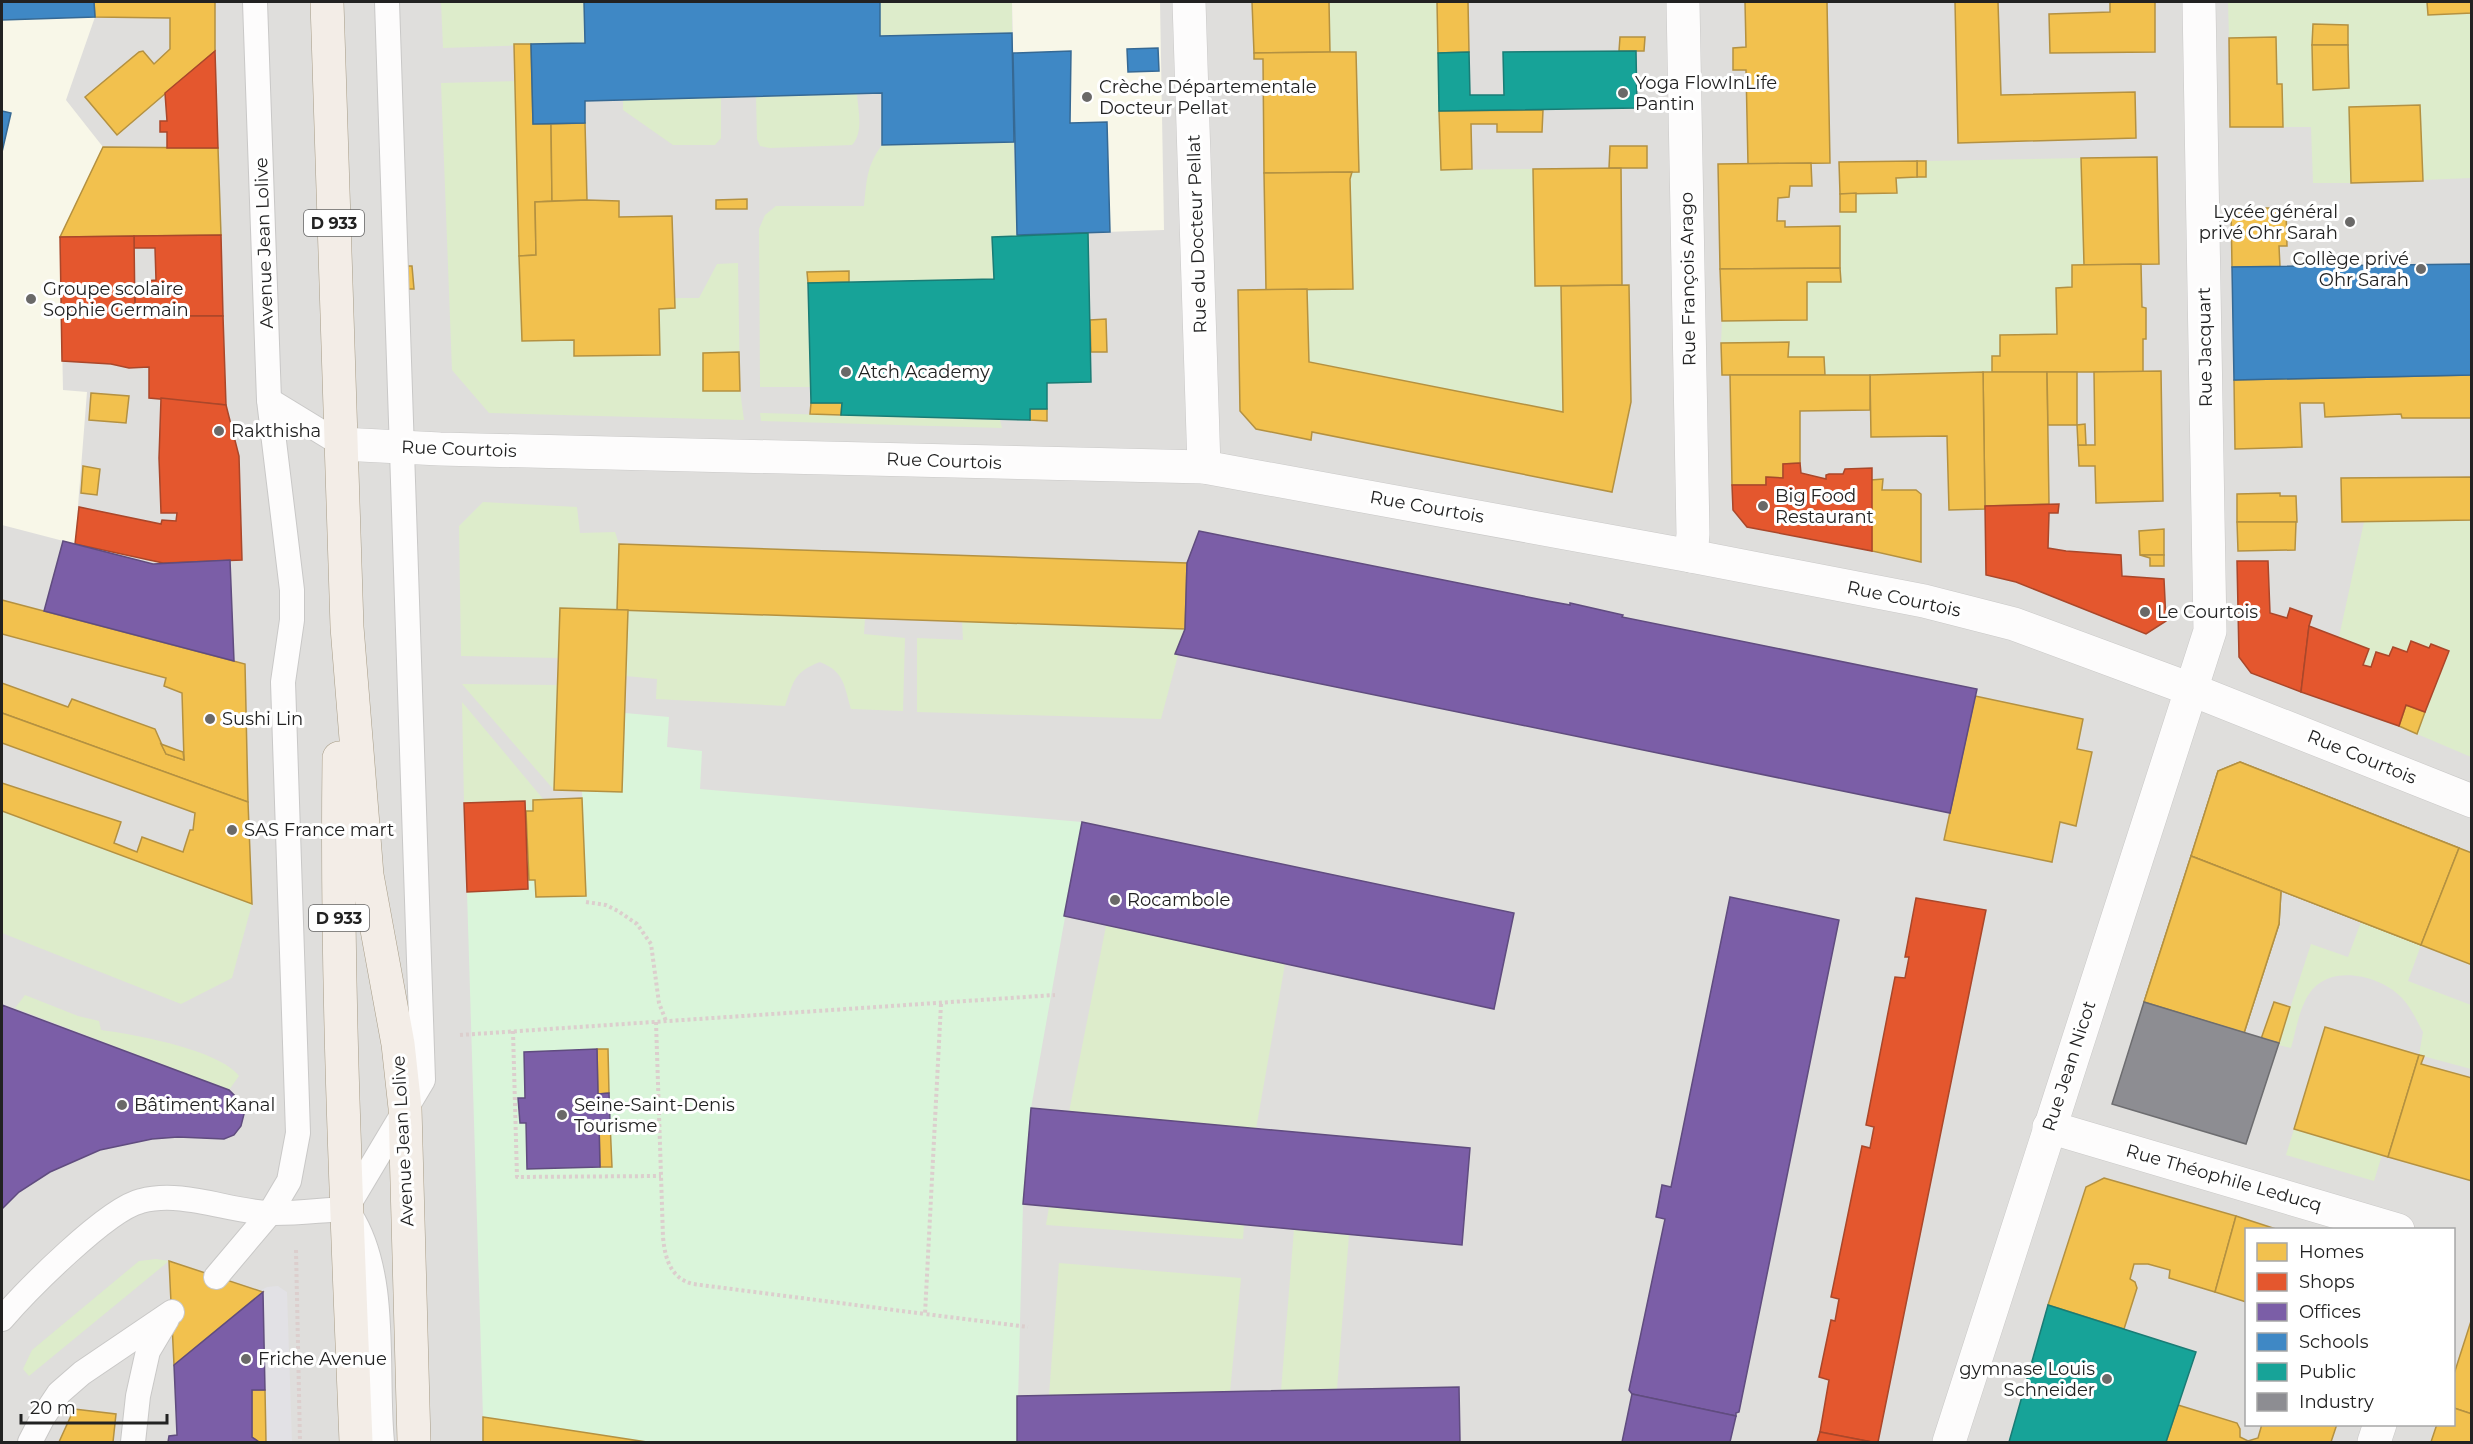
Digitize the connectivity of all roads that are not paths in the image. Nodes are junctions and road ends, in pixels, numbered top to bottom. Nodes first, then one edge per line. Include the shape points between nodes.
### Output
1 (255, 2) edge
2 (327, 2) edge
3 (387, 2) edge
4 (1190, 2) edge
5 (1683, 2) edge
6 (2199, 2) edge
7 (269, 400) junction
8 (341, 444) junction
9 (402, 447) junction
10 (1204, 466) junction
11 (1691, 556) junction
12 (347, 627) junction
13 (2190, 689) junction
14 (2472, 801) edge
15 (405, 1108) junction
16 (2049, 1127) junction
17 (346, 1209) junction
18 (270, 1213) junction
19 (2391, 1228) edge
20 (216, 1277) dead end
21 (2, 1319) edge
22 (2380, 1426) edge
23 (30, 1443) edge
24 (133, 1443) edge
25 (356, 1443) edge
26 (382, 1443) edge
27 (414, 1443) edge
28 (1949, 1443) edge
29 (2374, 1443) edge

1 - 7 lane, Avenue Jean Lolive
2 - 8 main road, Avenue Jean Lolive / D 933
3 - 9 lane
4 - 10 street, Rue du Docteur Pellat
5 - 11 street, Rue François Arago
6 - 13 street, Rue Jacquart via 2210,631
7 - 8 lane
7 - 18 lane, Avenue Jean Lolive via 292,590 284,682 298,1133 289,1181
8 - 9 street, Rue Courtois
8 - 12 main road, Avenue Jean Lolive / D 933
9 - 10 street, Rue Courtois
9 - 15 lane via 423,1080
10 - 11 street, Rue Courtois
11 - 13 street, Rue Courtois via 1924,601 2014,624
12 - 15 main road, Avenue Jean Lolive / D 933 via 368,875 398,1044
12 - 17 main road, Avenue Jean Lolive / D 933 via 339,745 338,864
13 - 14 street, Rue Courtois
13 - 16 street, Rue Jean Nicot
15 - 17 lane
15 - 27 main road, Avenue Jean Lolive / D 933
16 - 19 street, Rue Théophile Leducq
16 - 28 street, Rue Jean Nicot
17 - 18 lane
17 - 25 main road, Avenue Jean Lolive / D 933
17 - 26 lane via 359,1229 375,1288
18 - 20 lane, Avenue Jean Lolive
18 - 21 lane via 162,1197 139,1201 97,1228 24,1292
22 - 29 street
23 - 24 lane via 59,1393 172,1312 148,1351

